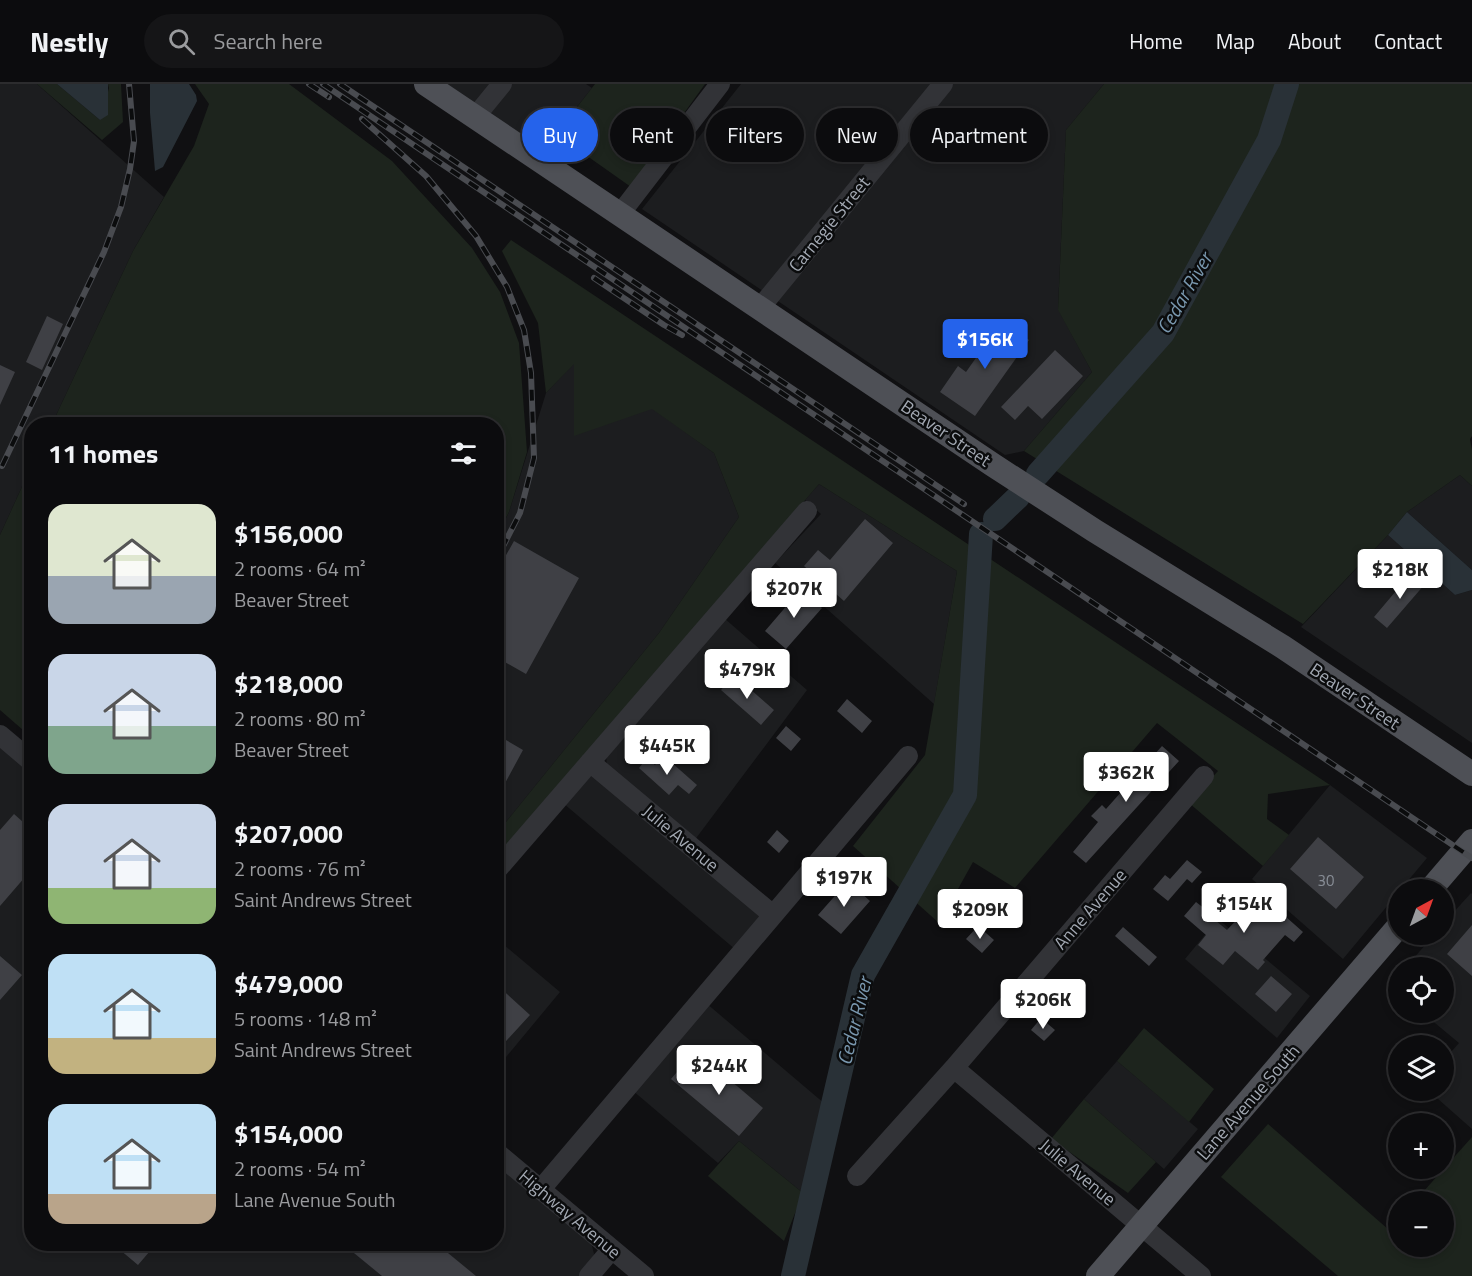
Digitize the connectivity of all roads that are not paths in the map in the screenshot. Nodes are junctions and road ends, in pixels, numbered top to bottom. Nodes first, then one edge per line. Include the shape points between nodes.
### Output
1 (426, 84) edge
2 (502, 84) edge
3 (720, 84) edge
4 (943, 84) edge
5 (475, 117) junction
6 (620, 214) junction
7 (760, 308) junction
8 (807, 511) dead end
9 (0, 735) edge
10 (24, 755) edge
11 (908, 756) dead end
12 (590, 762) junction
13 (1472, 774) edge
14 (1204, 776) dead end
15 (1472, 841) edge
16 (504, 863) edge
17 (1439, 879) edge
18 (773, 915) junction
19 (1388, 939) edge
20 (954, 1068) junction
21 (504, 1159) edge
22 (857, 1176) dead end
23 (541, 1190) junction
24 (1142, 1226) junction
25 (612, 1249) junction
26 (589, 1276) edge
27 (644, 1276) edge
28 (1098, 1276) edge
29 (1201, 1276) edge

1 - 5 main road, Beaver Street
2 - 5 street
3 - 6 street
4 - 7 street, Carnegie Street
5 - 6 main road, Beaver Street
6 - 7 main road, Beaver Street
7 - 13 main road, Beaver Street via 993,465 1283,647
8 - 12 street
9 - 10 street
11 - 18 street
12 - 16 street
12 - 18 street, Julie Avenue
14 - 20 street, Anne Avenue
15 - 17 main road
18 - 23 street
19 - 24 main road, Lane Avenue South
20 - 22 street, Anne Avenue
20 - 24 street, Julie Avenue
21 - 23 street, Highway Avenue
23 - 25 street, Highway Avenue
24 - 28 main road, Lane Avenue South
24 - 29 street, Julie Avenue
25 - 26 street
25 - 27 street, Highway Avenue

